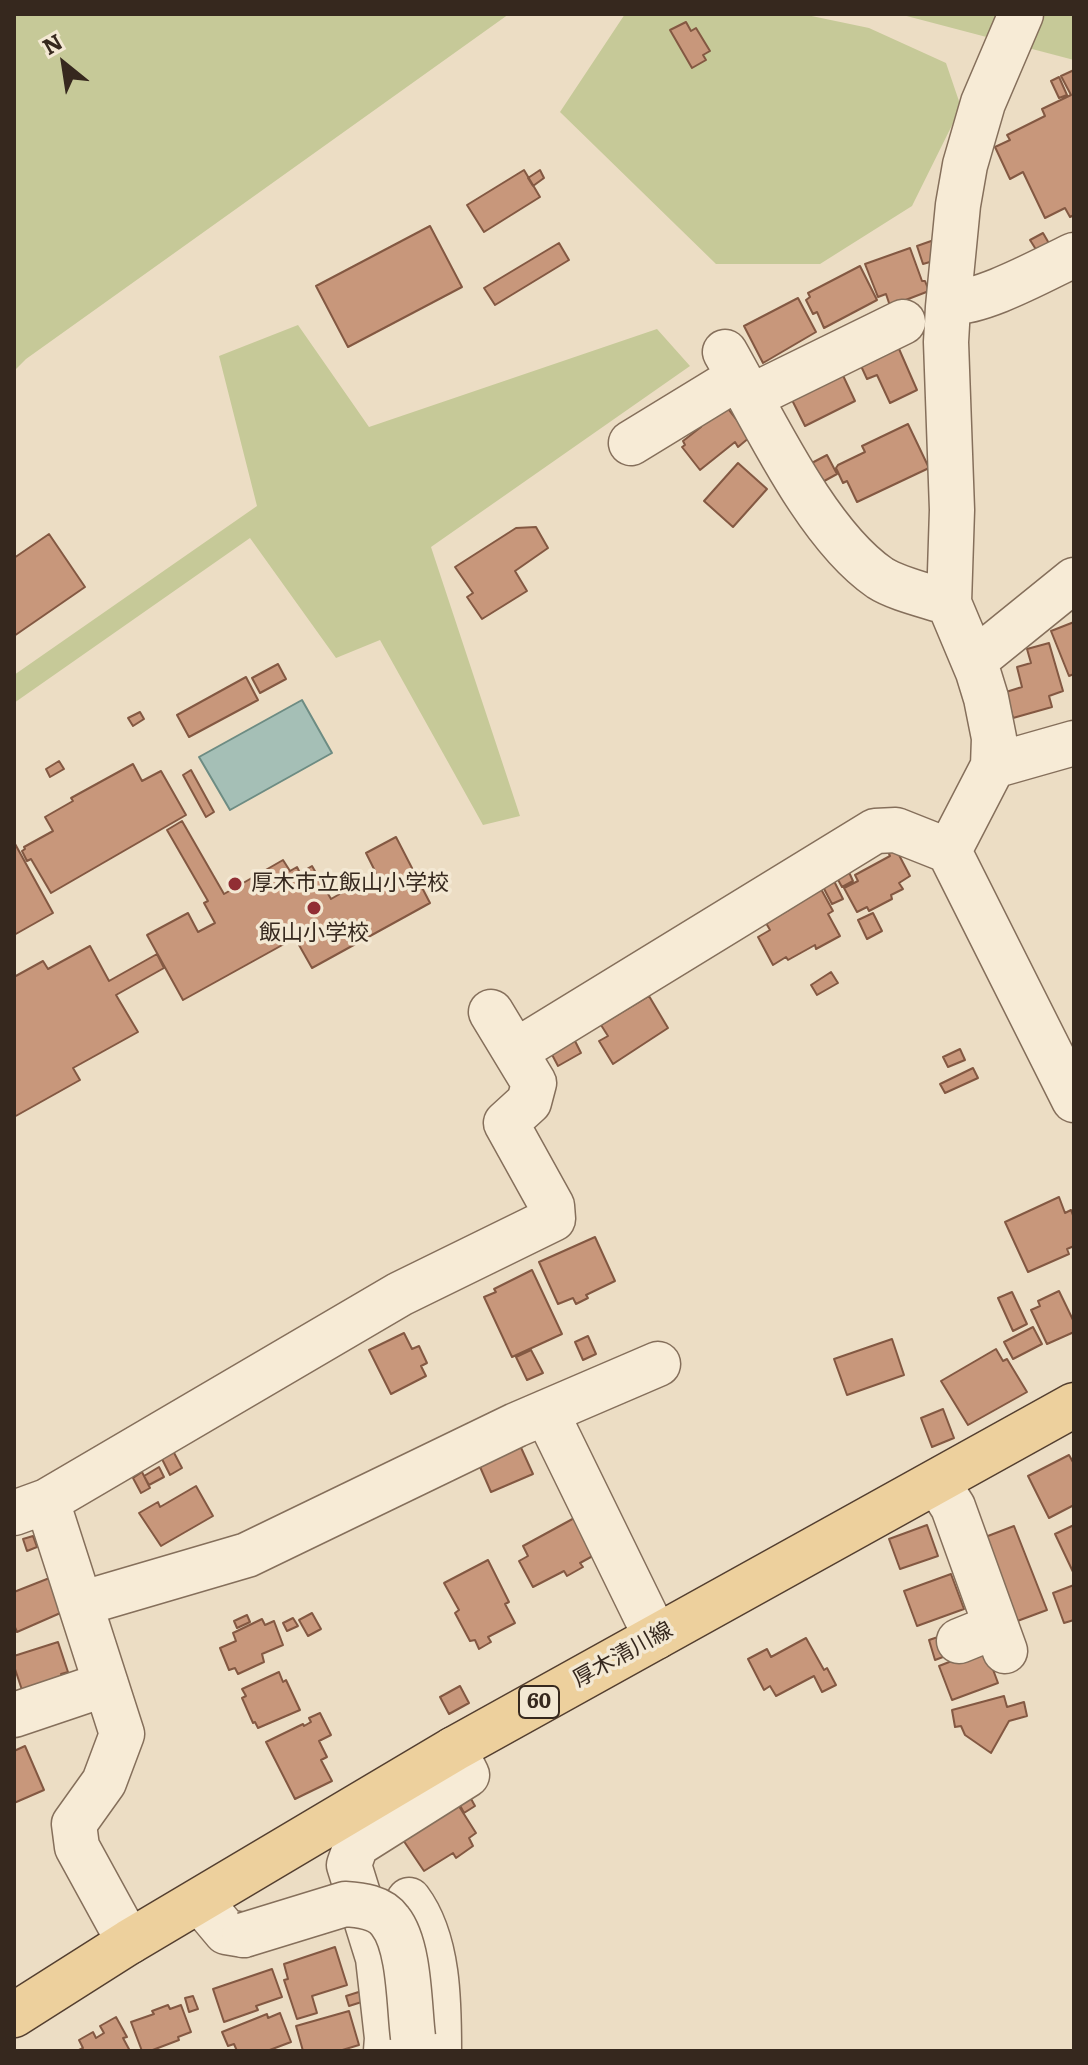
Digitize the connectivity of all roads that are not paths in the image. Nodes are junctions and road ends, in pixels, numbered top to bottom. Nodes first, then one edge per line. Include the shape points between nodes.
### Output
1 (1021, 14) edge
2 (1074, 255) edge
3 (949, 302) junction
4 (903, 322) dead end
5 (738, 376) junction
6 (631, 443) dead end
7 (1074, 580) edge
8 (949, 603) junction
9 (974, 661) junction
10 (1074, 743) edge
11 (993, 766) junction
12 (949, 851) junction
13 (491, 1012) dead end
14 (516, 1051) junction
15 (1074, 1100) edge
16 (658, 1364) dead end
17 (1074, 1405) edge
18 (546, 1412) junction
19 (937, 1482) junction
20 (30, 1507) edge
21 (80, 1604) junction
22 (656, 1637) junction
23 (987, 1639) dead end
24 (106, 1684) junction
25 (14, 1715) edge
26 (454, 1749) junction
27 (409, 1900) dead end
28 (200, 1901) junction
29 (361, 1905) junction
30 (129, 1942) junction
31 (14, 2015) edge
32 (412, 2048) edge

1 - 3 street via 996,68 965,165
2 - 3 street via 990,293
3 - 8 street
4 - 5 street
5 - 6 street
5 - 8 street via 832,531 882,579
7 - 9 street
8 - 9 street
9 - 11 street via 994,738
10 - 11 street
11 - 12 street
12 - 14 street via 896,830 875,831
12 - 15 street
13 - 14 street
14 - 20 street via 534,1083 529,1102 506,1123 552,1206 553,1219 400,1294
16 - 18 street
17 - 19 main road, 厚木清川線 / 60
18 - 21 street via 247,1555
18 - 22 street
19 - 22 main road, 厚木清川線 / 60
19 - 23 street via 953,1507
20 - 21 street
21 - 24 street
22 - 26 main road, 厚木清川線 / 60
24 - 25 street
24 - 30 street via 122,1734 104,1782 74,1824 77,1847
26 - 28 main road, 厚木清川線 / 60
26 - 29 street via 467,1775 356,1845 349,1865
27 - 32 street via 420,1915 435,1968
28 - 29 street, bridge via 226,1932 244,1935 345,1904
28 - 30 main road, 厚木清川線 / 60
29 - 32 street, bridge via 390,1921 402,1946
30 - 31 main road, 厚木清川線 / 60

